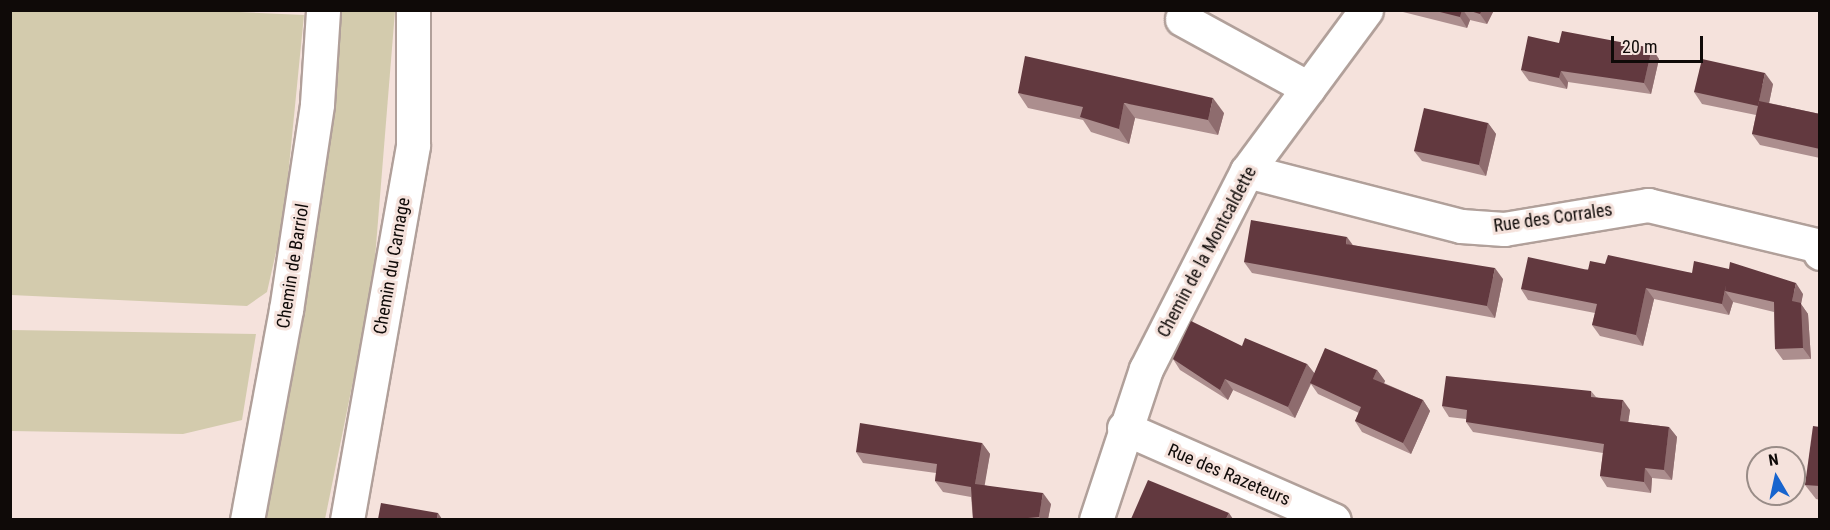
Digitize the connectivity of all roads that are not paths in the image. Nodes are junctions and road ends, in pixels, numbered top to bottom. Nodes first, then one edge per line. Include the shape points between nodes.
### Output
1 (323, 10) edge
2 (413, 10) edge
3 (1366, 10) edge
4 (1182, 19) dead end
5 (1308, 88) junction
6 (1247, 171) junction
7 (1820, 253) edge
8 (1124, 428) junction
9 (247, 519) edge
10 (347, 519) edge
11 (1096, 519) edge
12 (1334, 519) edge

1 - 9 street, Chemin de Barriol via 316,104 286,310
2 - 10 street, Chemin du Carnage via 413,145
3 - 5 street, Chemin de la Montcaldette
4 - 5 street
5 - 6 street, Chemin de la Montcaldette
6 - 7 street, Rue des Corrales via 1461,226 1504,229 1648,205 1816,245
6 - 8 street, Chemin de la Montcaldette via 1146,369
8 - 11 street, Chemin de la Montcaldette
8 - 12 street, Rue des Razeteurs

